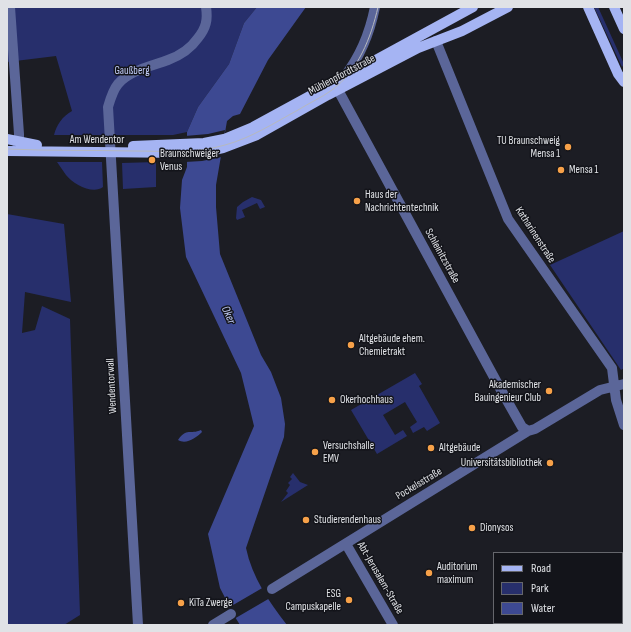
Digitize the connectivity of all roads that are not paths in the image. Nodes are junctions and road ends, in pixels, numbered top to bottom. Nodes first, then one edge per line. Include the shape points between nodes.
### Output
1 (10, 7) edge
2 (206, 7) edge
3 (375, 7) edge
4 (473, 7) edge
5 (508, 7) edge
6 (588, 7) edge
7 (614, 7) edge
8 (624, 29) edge
9 (436, 41) junction
10 (344, 77) junction
11 (624, 82) edge
12 (338, 90) junction
13 (7, 139) edge
14 (19, 142) junction
15 (224, 143) junction
16 (110, 149) junction
17 (184, 149) joint
18 (9, 151) edge
19 (619, 385) edge
20 (624, 425) edge
21 (528, 431) junction
22 (346, 544) junction
23 (272, 589) dead end
24 (231, 614) dead end
25 (138, 625) edge
26 (213, 625) edge
27 (393, 625) edge

1 - 14 street
2 - 16 street, Wendentorwall via 208,18 203,31 192,46 170,59 127,77 118,85 108,107
3 - 10 street via 361,49
4 - 10 main road, Mühlenpfordtstraße
5 - 9 main road, Mühlenpfordtstraße via 462,31
6 - 11 main road
7 - 8 main road
9 - 12 main road, Mühlenpfordtstraße
9 - 19 street, Katharinenstraße via 508,219 612,368
10 - 15 main road, Mühlenpfordtstraße
12 - 15 main road, Mühlenpfordtstraße via 257,135
12 - 21 street, Schleinitzstraße via 501,390 522,427
13 - 14 main road, Am Wendentor
14 - 16 main road, Am Wendentor via 39,146
14 - 18 street, Am Wendentor via 17,148
15 - 17 main road, Mühlenpfordtstraße via 205,152
16 - 17 main road, Am Wendentor
16 - 18 main road, Am Wendentor
16 - 25 street, Wendentorwall
19 - 20 street, Katharinenstraße via 616,400
19 - 21 street, Pockelsstraße via 600,390
21 - 22 street, Pockelsstraße
22 - 23 street, Pockelsstraße
22 - 27 street, Abt-Jerusalem-Straße
24 - 26 street

